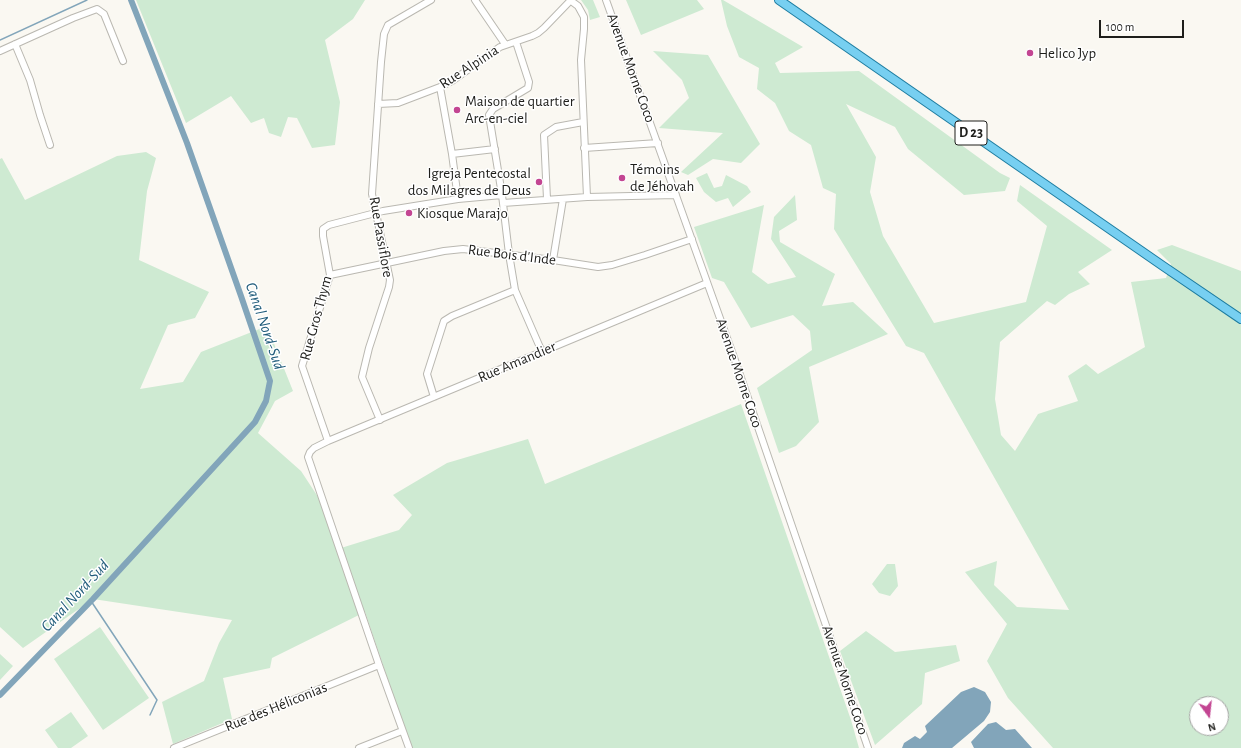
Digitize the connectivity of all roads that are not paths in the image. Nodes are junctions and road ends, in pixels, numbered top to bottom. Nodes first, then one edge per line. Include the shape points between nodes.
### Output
1 (431, 0) edge
2 (475, 0) edge
3 (570, 0) edge
4 (606, 0) edge
5 (779, 0) edge
6 (516, 42) junction
7 (15, 44) junction
8 (505, 44) junction
9 (0, 51) edge
10 (123, 61) dead end
11 (440, 87) junction
12 (378, 104) junction
13 (583, 122) junction
14 (658, 143) junction
15 (50, 145) dead end
16 (584, 148) junction
17 (495, 149) junction
18 (452, 154) junction
19 (502, 195) junction
20 (676, 195) junction
21 (587, 198) junction
22 (458, 199) junction
23 (547, 199) junction
24 (563, 199) junction
25 (503, 203) junction
26 (376, 212) junction
27 (692, 239) junction
28 (509, 254) junction
29 (553, 260) junction
30 (386, 264) junction
31 (330, 275) junction
32 (707, 283) junction
33 (515, 290) junction
34 (1241, 319) edge
35 (542, 352) junction
36 (434, 397) junction
37 (380, 420) junction
38 (328, 442) junction
39 (379, 665) junction
40 (402, 731) junction
41 (174, 748) edge
42 (359, 748) edge
43 (409, 748) edge
44 (868, 748) edge

1 - 12 street, Rue Passiflore via 388,25 384,34
2 - 8 street
3 - 6 street, Rue Alpinia via 544,28
3 - 13 street via 578,6 584,17 581,60
4 - 14 street, Avenue Morne Coco
5 - 34 main road, D 23
6 - 8 street, Rue Alpinia
6 - 17 street via 530,82 528,88 493,109 489,115
7 - 9 street
7 - 10 street via 97,9 104,14
7 - 15 street via 30,80
8 - 11 street, Rue Alpinia
11 - 12 street, Rue Alpinia via 398,103
11 - 18 street
12 - 26 street, Rue Passiflore via 372,194
13 - 16 street
13 - 23 street via 556,127 544,135
14 - 16 street
14 - 20 street, Avenue Morne Coco
16 - 21 street
17 - 18 street
17 - 19 street
18 - 22 street
19 - 22 street, Rue Gros Thym
19 - 25 street
20 - 21 street
20 - 27 street, Avenue Morne Coco
21 - 24 street
22 - 26 street, Rue Gros Thym
23 - 24 street
23 - 25 street
24 - 29 street
25 - 28 street
26 - 30 street, Rue Passiflore
26 - 31 street, Rue Gros Thym via 329,225 324,229
27 - 29 street, Rue Bois d'Inde via 605,266
27 - 32 street, Avenue Morne Coco
28 - 29 street, Rue Bois d'Inde
28 - 30 street, Rue Bois d'Inde via 463,249
28 - 33 street
30 - 31 street, Rue Bois d'Inde
30 - 37 street, Rue Passiflore via 389,287 362,377
31 - 38 street, Rue Gros Thym via 302,366
32 - 35 street, Rue Amandier
32 - 44 street, Avenue Morne Coco via 742,377
33 - 35 street
33 - 36 street via 444,321 427,374
35 - 36 street, Rue Amandier
36 - 37 street, Rue Amandier
37 - 38 street, Rue Amandier
38 - 39 street, Rue Amandier via 314,448 308,458
39 - 40 street, Rue Amandier
39 - 41 street, Rue des Héliconias
40 - 42 street
40 - 43 street, Rue Amandier

